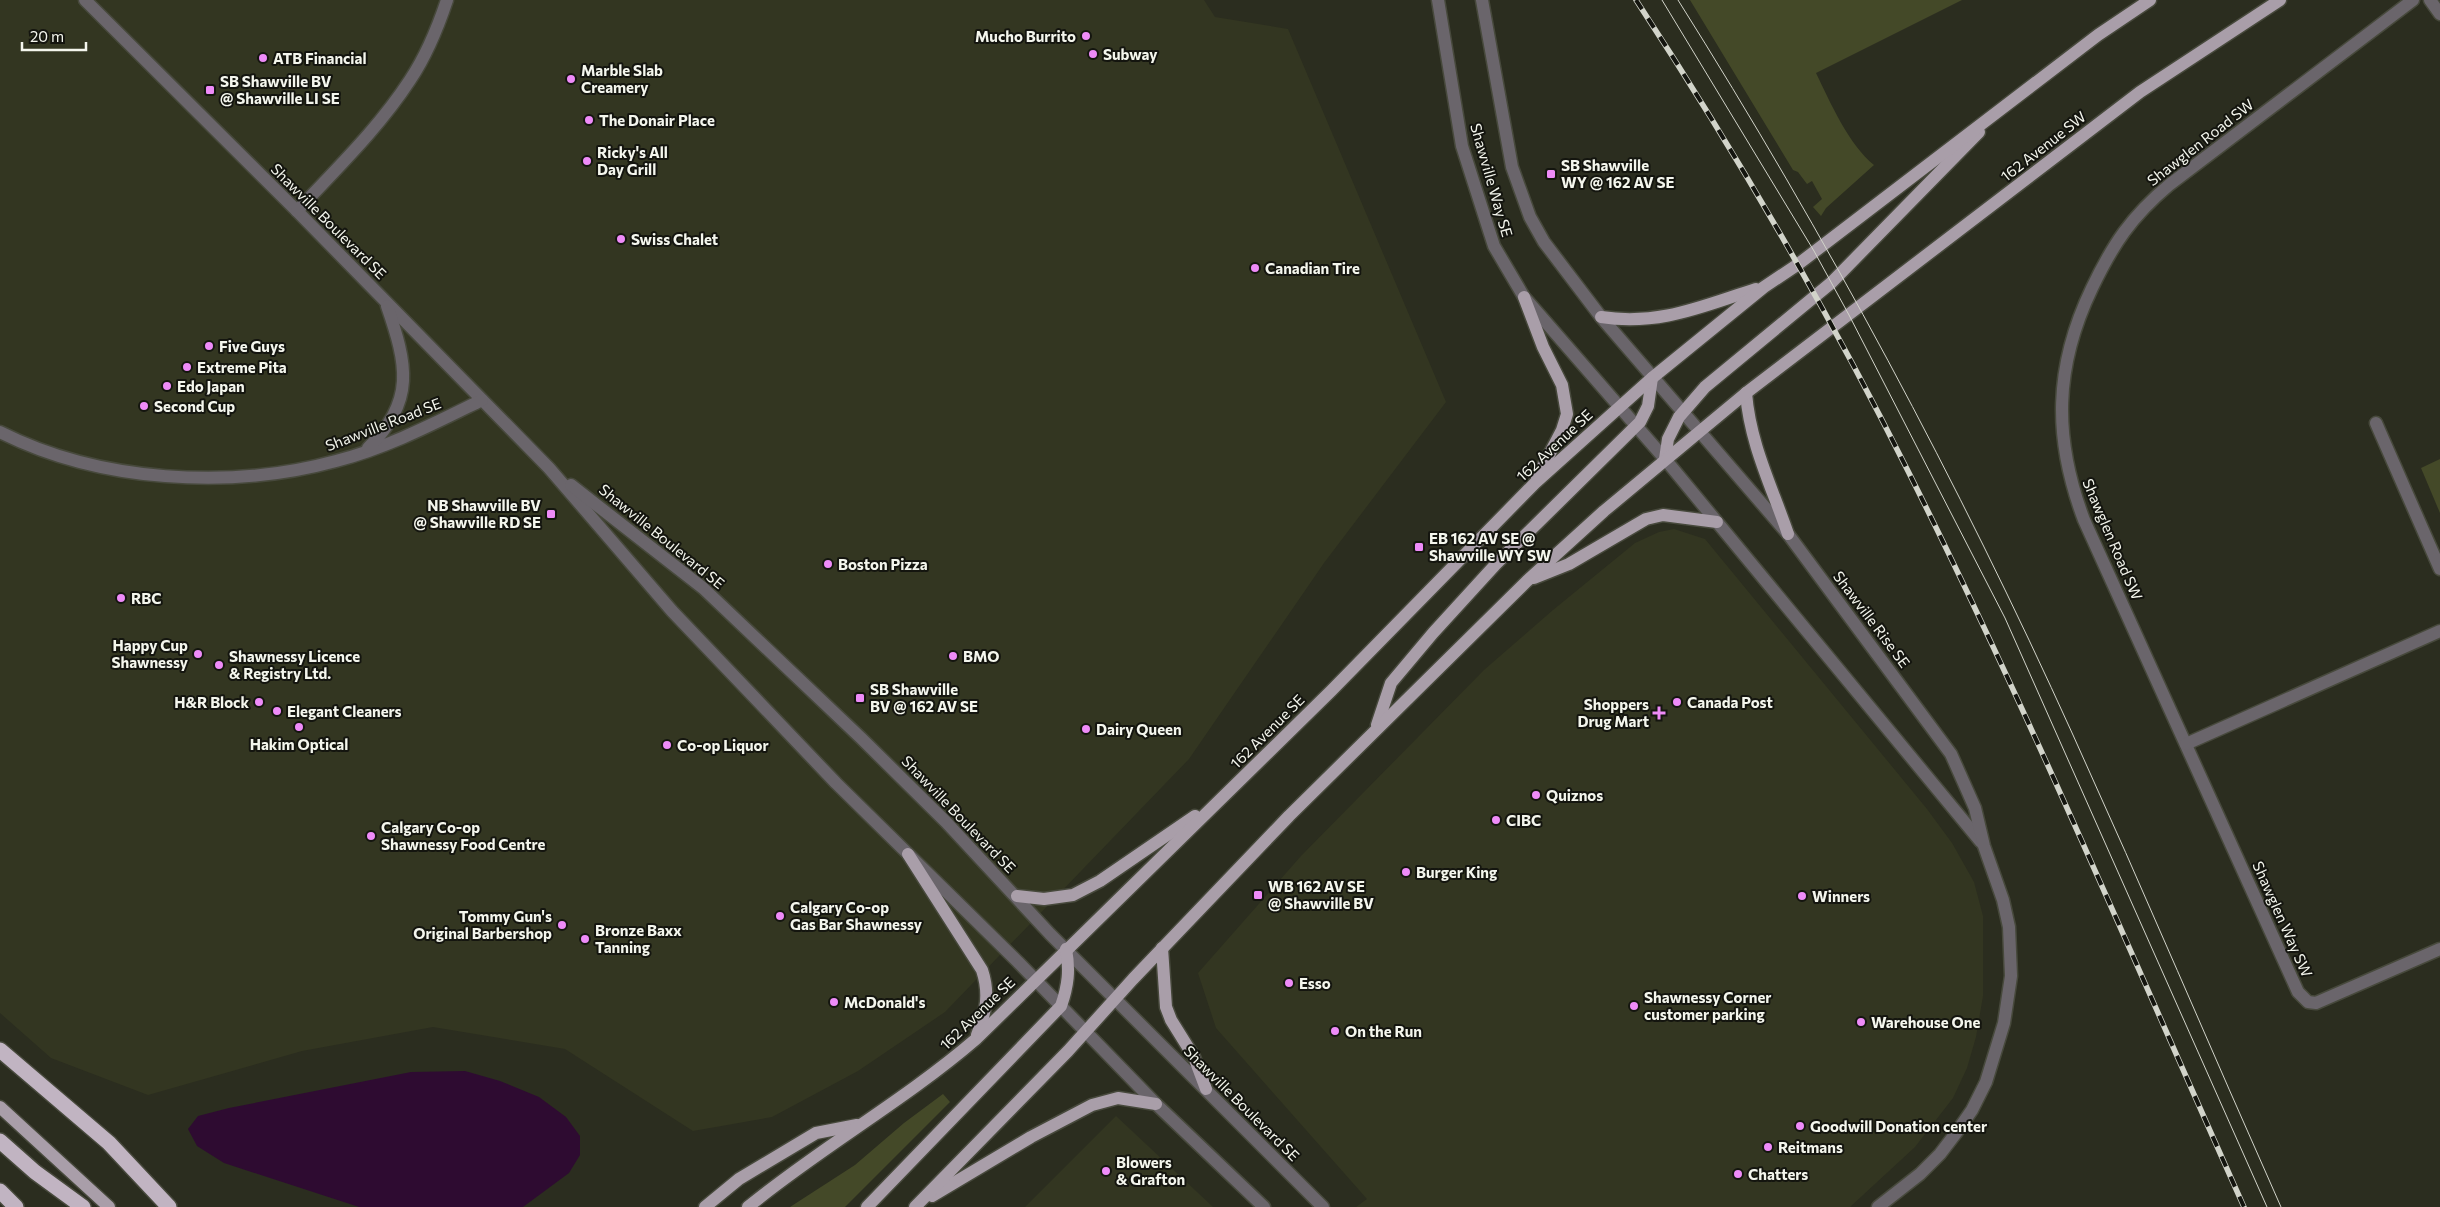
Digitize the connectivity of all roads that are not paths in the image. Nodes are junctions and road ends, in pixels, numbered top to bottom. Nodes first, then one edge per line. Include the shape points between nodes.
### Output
1 (85, 0) edge
2 (448, 0) edge
3 (1438, 0) edge
4 (1482, 0) edge
5 (2150, 0) edge
6 (2280, 0) edge
7 (2413, 0) edge
8 (2430, 0) edge
9 (2440, 14) edge
10 (2009, 102) junction
11 (297, 211) junction
12 (1764, 287) junction
13 (1524, 297) junction
14 (386, 301) junction
15 (1601, 317) junction
16 (1652, 378) junction
17 (1746, 394) junction
18 (482, 400) junction
19 (1621, 406) junction
20 (1682, 413) junction
21 (2376, 423) dead end
22 (1637, 425) junction
23 (0, 432) edge
24 (1698, 432) junction
25 (363, 452) junction
26 (1665, 459) junction
27 (549, 468) junction
28 (1535, 483) junction
29 (1717, 522) junction
30 (1788, 534) junction
31 (2440, 569) edge
32 (1527, 581) junction
33 (2440, 631) edge
34 (1376, 728) junction
35 (2186, 744) junction
36 (1230, 791) junction
37 (1984, 846) junction
38 (908, 854) junction
39 (1017, 896) junction
40 (1162, 948) junction
41 (1066, 949) junction
42 (2440, 949) edge
43 (1035, 980) junction
44 (1115, 998) junction
45 (1061, 1006) junction
46 (1085, 1031) junction
47 (976, 1039) junction
48 (0, 1050) edge
49 (1206, 1089) junction
50 (1156, 1104) junction
51 (0, 1107) edge
52 (862, 1124) junction
53 (0, 1141) edge
54 (0, 1191) edge
55 (916, 1206) edge
56 (16, 1207) edge
57 (83, 1207) edge
58 (109, 1207) edge
59 (169, 1207) edge
60 (705, 1207) edge
61 (748, 1207) edge
62 (867, 1207) edge
63 (1264, 1207) edge
64 (1323, 1207) edge
65 (1878, 1207) edge

1 - 11 street, Shawville Boulevard SE
2 - 11 street via 411,80 362,142
3 - 13 street, Shawville Way SE via 1462,146 1494,246
4 - 15 street, Shawville Way SE via 1504,130 1520,193 1544,242
5 - 10 main road
6 - 17 main road, 162 Avenue SW via 2140,92
7 - 35 street, Shawglen Road SW via 2143,207 2106,259 2073,332 2064,375 2061,422 2072,489
8 - 9 street
10 - 12 main road, 162 Avenue SE
10 - 20 main road via 1831,284 1705,388
11 - 14 street, Shawville Boulevard SE
12 - 15 main road via 1664,318
12 - 16 main road, 162 Avenue SE
13 - 19 street, Shawville Way SE
13 - 28 main road via 1562,385 1567,414
14 - 18 street, Shawville Boulevard SE
14 - 25 street via 403,363 401,397 382,434
15 - 16 street, Shawville Way SE
16 - 19 main road, 162 Avenue SE
16 - 20 street, Shawville Way SE
16 - 22 main road via 1648,406
17 - 24 main road
17 - 30 main road via 1747,413 1758,456
18 - 25 street, Shawville Road SE via 438,422
18 - 27 street, Shawville Boulevard SE
19 - 22 street, Shawville Way SE
19 - 28 main road, 162 Avenue SE
20 - 24 street, Shawville Way SE
20 - 26 main road via 1668,439
21 - 31 street
22 - 26 street, Shawville Way SE
22 - 34 main road via 1496,564 1433,633 1391,683
23 - 25 street, Shawville Road SE via 77,460 166,478 299,470
24 - 26 main road
24 - 30 street, Shawville Rise SE
26 - 29 street, Shawville Rise SE
26 - 32 main road
27 - 38 street, Shawville Boulevard SE via 672,611
27 - 39 street, Shawville Boulevard SE via 702,588 861,738
28 - 36 main road, 162 Avenue SE
29 - 32 main road via 1663,515 1646,519 1569,564
29 - 37 street, Shawville Rise SE
30 - 37 street, Shawville Rise SE via 1951,754 1975,808
32 - 34 main road
33 - 35 street
34 - 40 main road
35 - 42 street, Shawglen Way SW via 2303,998 2316,1003 2323,1001
36 - 39 main road via 1127,863 1073,896 1044,899
36 - 41 main road, 162 Avenue SE
37 - 65 street, Shawville Rise SE via 2003,900 2011,952 2008,997 1996,1054 1972,1110 1940,1154
38 - 43 street, Shawville Boulevard SE
38 - 47 main road via 982,970 987,985 986,1011
39 - 41 street, Shawville Boulevard SE
40 - 44 main road
40 - 49 main road via 1166,1006 1194,1057
41 - 43 main road, 162 Avenue SE
41 - 44 street, Shawville Boulevard SE
41 - 45 main road via 1068,987
43 - 45 street, Shawville Boulevard SE
43 - 47 main road, 162 Avenue SE
44 - 46 main road
44 - 49 street, Shawville Boulevard SE
45 - 46 street, Shawville Boulevard SE
45 - 62 main road
46 - 50 street, Shawville Boulevard SE
46 - 55 main road
47 - 52 main road, 162 Avenue SE via 919,1086
48 - 59 highway via 109,1143
49 - 64 street, Shawville Boulevard SE
50 - 55 main road via 1118,1098 1092,1105 1031,1137
50 - 63 street, Shawville Boulevard SE
51 - 58 main road
52 - 60 main road via 816,1133 747,1174
52 - 61 main road, 162 Avenue SE
53 - 57 highway
54 - 56 highway

